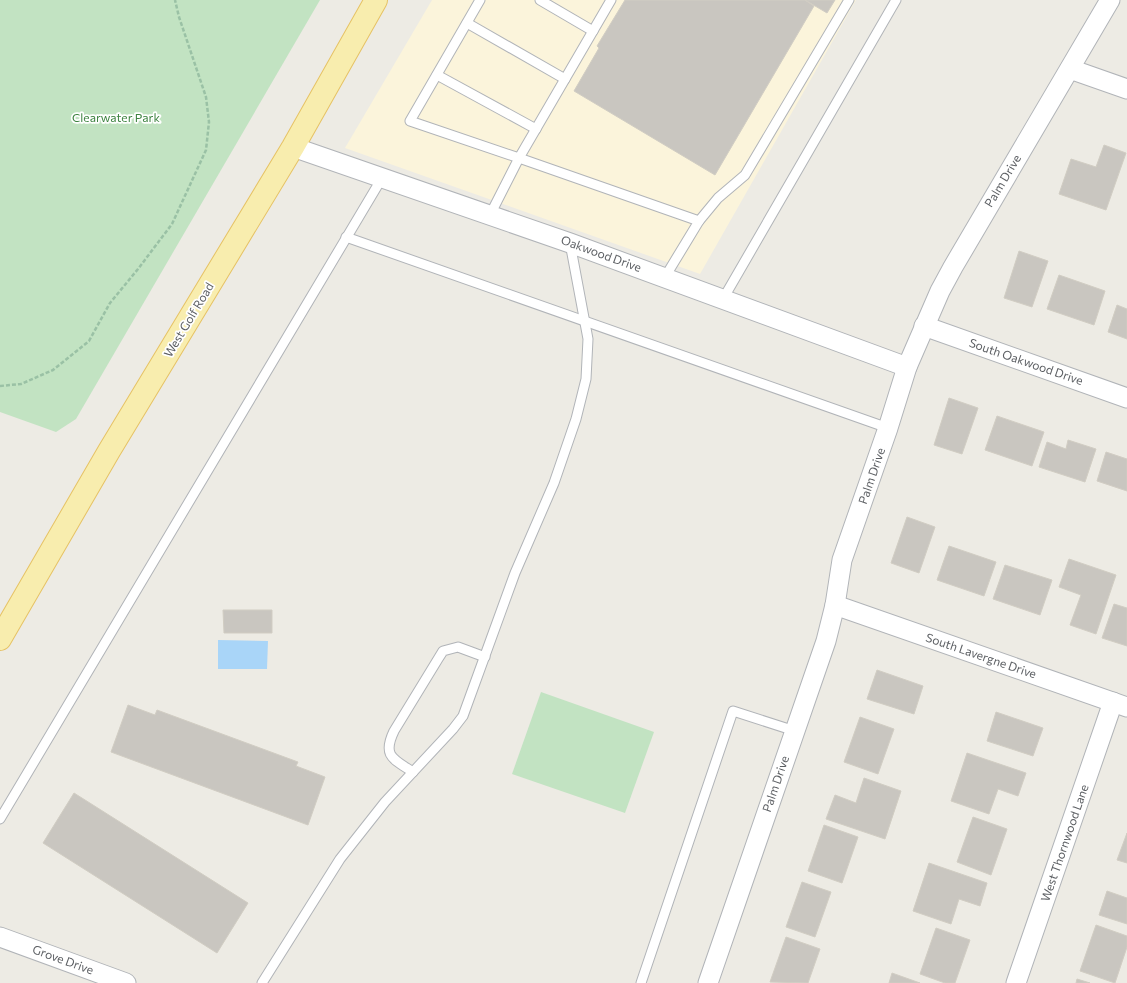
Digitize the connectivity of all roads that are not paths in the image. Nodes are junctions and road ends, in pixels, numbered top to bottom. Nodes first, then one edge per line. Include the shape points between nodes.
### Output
1 (376, 0) edge
2 (480, 0) edge
3 (540, 0) edge
4 (611, 0) edge
5 (849, 0) edge
6 (896, 0) edge
7 (1110, 0) edge
8 (467, 23) junction
9 (593, 31) junction
10 (1070, 68) junction
11 (437, 75) junction
12 (565, 79) junction
13 (1127, 89) edge
14 (536, 129) junction
15 (293, 147) junction
16 (520, 158) junction
17 (382, 178) junction
18 (490, 215) junction
19 (699, 221) junction
20 (346, 237) junction
21 (570, 243) junction
22 (665, 278) junction
23 (723, 299) junction
24 (584, 321) junction
25 (924, 326) junction
26 (908, 367) junction
27 (1127, 398) edge
28 (888, 428) junction
29 (835, 605) junction
30 (0, 639) edge
31 (485, 657) junction
32 (1120, 705) edge
33 (795, 731) junction
34 (413, 772) junction
35 (0, 819) edge
36 (0, 937) edge
37 (126, 983) edge
38 (262, 983) edge
39 (641, 983) edge
40 (708, 983) edge
41 (1016, 983) edge

1 - 15 main road, West Golf Road
2 - 8 lane
3 - 9 lane
4 - 9 lane
5 - 19 lane via 745,175 718,198
6 - 23 lane
7 - 10 street, Palm Drive
8 - 11 lane
8 - 12 lane
9 - 12 lane
10 - 13 street
10 - 25 street, Palm Drive via 952,267
11 - 14 lane
11 - 16 lane via 410,121
12 - 14 lane
14 - 16 lane
15 - 17 street, Oakwood Drive
15 - 30 main road, West Golf Road via 109,451
16 - 18 lane
16 - 19 lane
17 - 18 street, Oakwood Drive
17 - 20 lane
18 - 21 street, Oakwood Drive
19 - 22 lane
20 - 24 lane
20 - 35 lane
21 - 22 street, Oakwood Drive
21 - 24 lane
22 - 23 street, Oakwood Drive
23 - 26 street, Oakwood Drive
24 - 28 lane
24 - 31 lane via 588,339 586,379 576,420 554,483 515,573
25 - 26 street, Palm Drive
25 - 27 street, South Oakwood Drive
26 - 28 street, Palm Drive
28 - 29 street, Palm Drive via 842,560
29 - 32 street, South Lavergne Drive
29 - 33 street, Palm Drive via 826,641
31 - 34 lane via 463,716
31 - 34 lane via 458,647 443,651 389,742 389,751 393,758
32 - 41 street, West Thornwood Lane
33 - 39 lane via 734,711
33 - 40 street, Palm Drive
34 - 38 lane via 385,802 340,859
36 - 37 street, Grove Drive

